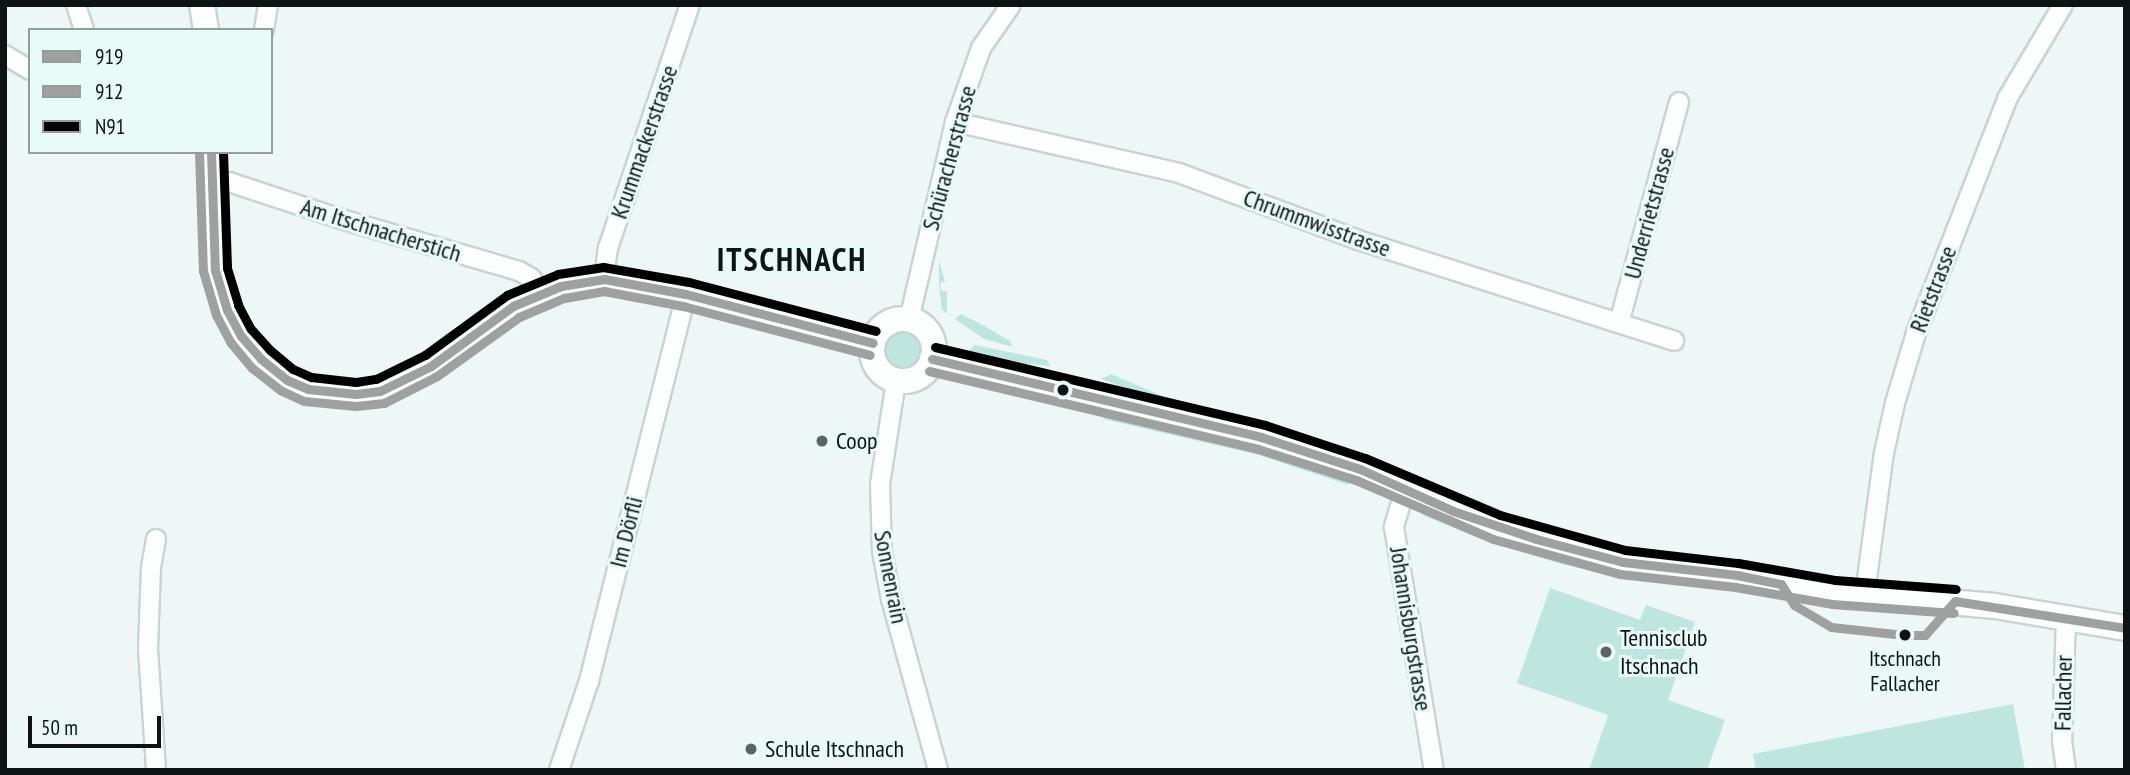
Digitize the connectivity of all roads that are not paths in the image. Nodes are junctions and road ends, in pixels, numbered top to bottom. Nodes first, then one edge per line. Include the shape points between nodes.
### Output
1 (76, 5) edge
2 (202, 5) edge
3 (268, 5) edge
4 (690, 5) edge
5 (1011, 5) edge
6 (2063, 5) edge
7 (83, 28) edge
8 (206, 28) edge
9 (264, 28) edge
10 (5, 55) edge
11 (28, 69) edge
12 (1679, 102) dead end
13 (955, 122) junction
14 (211, 154) edge
15 (212, 181) junction
16 (604, 279) junction
17 (541, 292) junction
18 (686, 294) junction
19 (909, 320) junction
20 (1619, 323) junction
21 (1674, 341) dead end
22 (873, 342) junction
23 (932, 359) junction
24 (896, 380) junction
25 (1405, 489) junction
26 (156, 539) dead end
27 (1865, 593) junction
28 (2066, 617) junction
29 (2125, 628) edge
30 (561, 769) edge
31 (156, 770) edge
32 (938, 770) edge
33 (1434, 770) edge
34 (2066, 770) edge

1 - 7 street
2 - 8 main road
3 - 9 street
4 - 16 street, Krummackerstrasse via 608,248
5 - 13 street, Schüracherstrasse via 981,48
6 - 27 street, Rietstrasse via 2007,99 1916,333 1884,453
10 - 11 street
12 - 20 street, Underrietstrasse
13 - 19 street, Schüracherstrasse
13 - 20 street, Chrummwisstrasse via 1179,173 1358,240
14 - 15 main road
15 - 17 street, Am Itschnacherstich via 229,182 519,271
15 - 17 main road via 215,270 227,310 261,359 286,380 308,389 356,394 380,391 431,366 488,322
16 - 17 main road
16 - 18 main road
18 - 22 main road
18 - 30 street, Im Dörfli via 589,681
19 - 22 main road via 886,324
19 - 23 main road via 929,334
20 - 21 street, Chrummwisstrasse
22 - 24 main road via 876,366 884,376
23 - 24 main road via 919,377
23 - 25 main road via 1261,437 1360,469
24 - 32 street, Sonnenrain via 880,484 882,551
25 - 27 main road via 1496,527 1623,562
25 - 33 street, Johannisburgstrasse via 1394,527
26 - 31 street via 148,649
27 - 28 main road
28 - 29 main road
28 - 34 street, Fallacher via 2062,741

